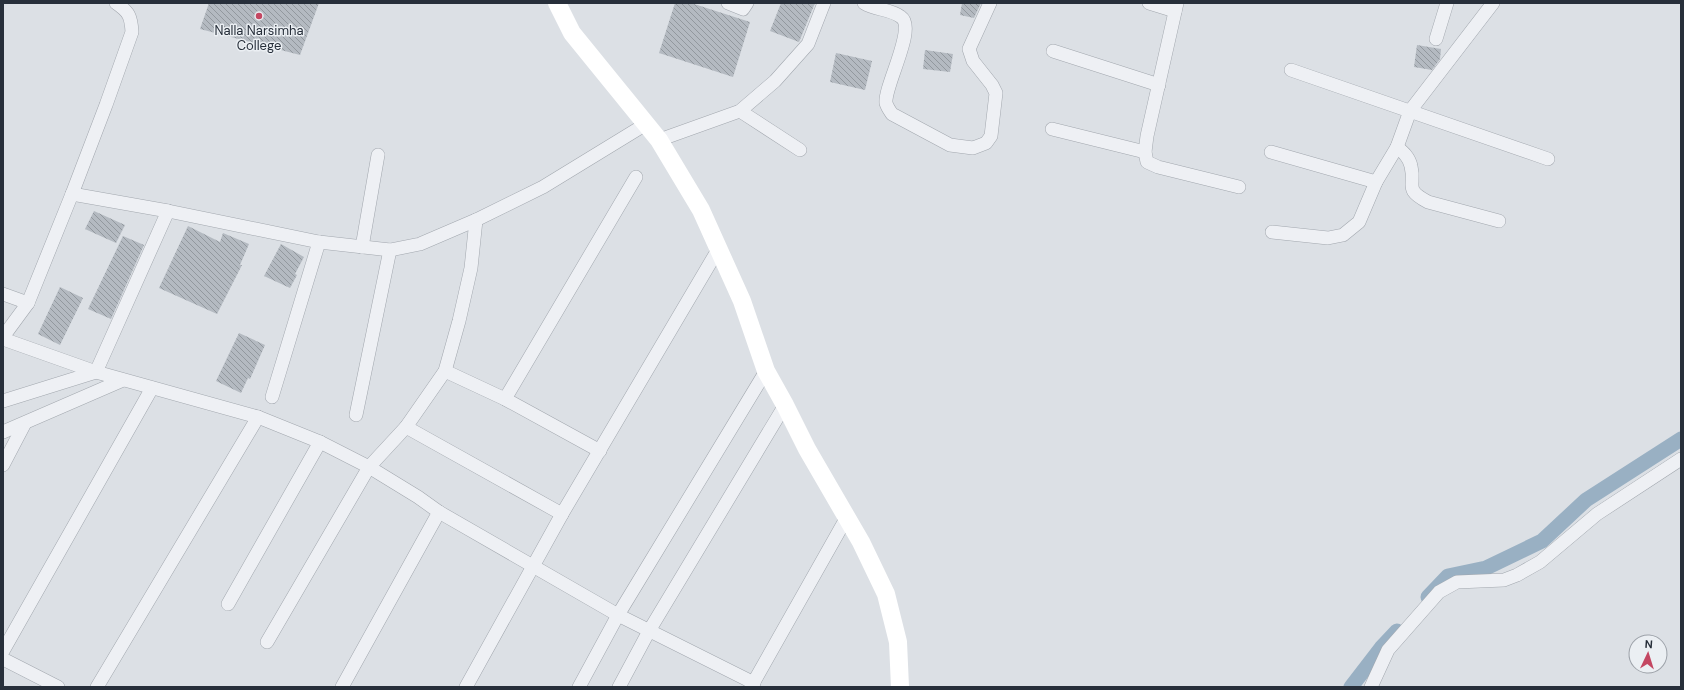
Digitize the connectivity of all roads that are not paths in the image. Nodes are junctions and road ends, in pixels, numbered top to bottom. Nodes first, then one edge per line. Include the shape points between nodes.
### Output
1 (116, 3) edge
2 (557, 3) edge
3 (728, 3) edge
4 (747, 3) edge
5 (824, 3) edge
6 (864, 3) edge
7 (990, 3) edge
8 (1149, 3) edge
9 (1447, 3) edge
10 (1493, 3) edge
11 (1176, 7) edge
12 (1436, 39) dead end
13 (1053, 51) dead end
14 (1291, 70) dead end
15 (1159, 85) junction
16 (740, 111) junction
17 (1410, 111) junction
18 (646, 124) junction
19 (1052, 129) dead end
20 (659, 140) junction
21 (1397, 146) junction
22 (800, 150) dead end
23 (1145, 152) junction
24 (1272, 152) dead end
25 (378, 155) dead end
26 (1548, 159) dead end
27 (636, 177) dead end
28 (1376, 182) junction
29 (1239, 186) dead end
30 (72, 194) junction
31 (168, 211) junction
32 (476, 220) junction
33 (1499, 221) dead end
34 (1272, 232) dead end
35 (318, 242) junction
36 (362, 247) junction
37 (719, 248) junction
38 (390, 250) junction
39 (3, 294) edge
40 (28, 303) junction
41 (3, 338) edge
42 (445, 371) junction
43 (766, 371) junction
44 (96, 372) junction
45 (123, 380) junction
46 (152, 388) junction
47 (272, 397) dead end
48 (505, 399) junction
49 (3, 401) edge
50 (785, 405) junction
51 (356, 415) dead end
52 (258, 417) junction
53 (25, 423) junction
54 (406, 427) junction
55 (3, 432) edge
56 (320, 442) junction
57 (600, 451) junction
58 (1681, 459) edge
59 (3, 465) edge
60 (369, 467) junction
61 (439, 512) junction
62 (562, 514) junction
63 (847, 517) junction
64 (533, 566) junction
65 (228, 604) dead end
66 (618, 615) junction
67 (649, 631) junction
68 (267, 642) dead end
69 (3, 651) edge
70 (3, 659) edge
71 (752, 685) edge
72 (58, 687) edge
73 (97, 687) edge
74 (342, 687) edge
75 (466, 687) edge
76 (579, 687) edge
77 (619, 687) edge
78 (900, 687) edge
79 (1371, 687) edge

1 - 30 street via 127,10 132,32
2 - 18 street via 572,33
3 - 4 street via 743,9
5 - 16 street via 808,44 775,81
6 - 7 street via 902,17 905,22 904,41 886,95 886,105 892,114 950,145 973,148 986,143 991,136 995,105 996,93 969,49
8 - 11 street
9 - 12 street
10 - 17 street
11 - 15 street
13 - 15 street
14 - 17 street
15 - 23 street
16 - 20 street
16 - 22 street
17 - 21 street
17 - 26 street
18 - 20 street
18 - 32 street via 542,187
19 - 23 street
20 - 37 street
21 - 28 street
21 - 33 street via 1407,156 1412,167 1411,187 1418,197
23 - 29 street via 1147,162 1158,167
24 - 28 street
25 - 36 street
27 - 48 street
28 - 34 street via 1359,222 1343,235 1328,238
30 - 31 street
30 - 40 street
31 - 35 street
31 - 44 street
32 - 38 street via 420,244
32 - 42 street via 471,268
35 - 36 street
35 - 47 street
36 - 38 street
37 - 43 street via 742,301
37 - 57 street
38 - 51 street
39 - 40 street
40 - 41 street
41 - 44 street
42 - 48 street
42 - 54 street
43 - 50 street
43 - 66 street
44 - 45 street
44 - 49 street
45 - 46 street
45 - 53 street
46 - 52 street
46 - 69 street
48 - 57 street
50 - 63 street via 806,449
50 - 67 street
52 - 56 street
52 - 73 street
53 - 55 street
53 - 59 street
54 - 60 street
54 - 62 street
56 - 60 street
56 - 65 street
57 - 62 street
58 - 79 street via 1597,514 1540,562 1517,575 1504,580 1457,582 1440,592 1388,650
60 - 61 street
60 - 68 street
61 - 64 street
61 - 74 street
62 - 64 street
63 - 71 street
63 - 78 street via 886,594 898,642
64 - 66 street
64 - 75 street
66 - 67 street
66 - 76 street
67 - 71 street
67 - 77 street
70 - 72 street

